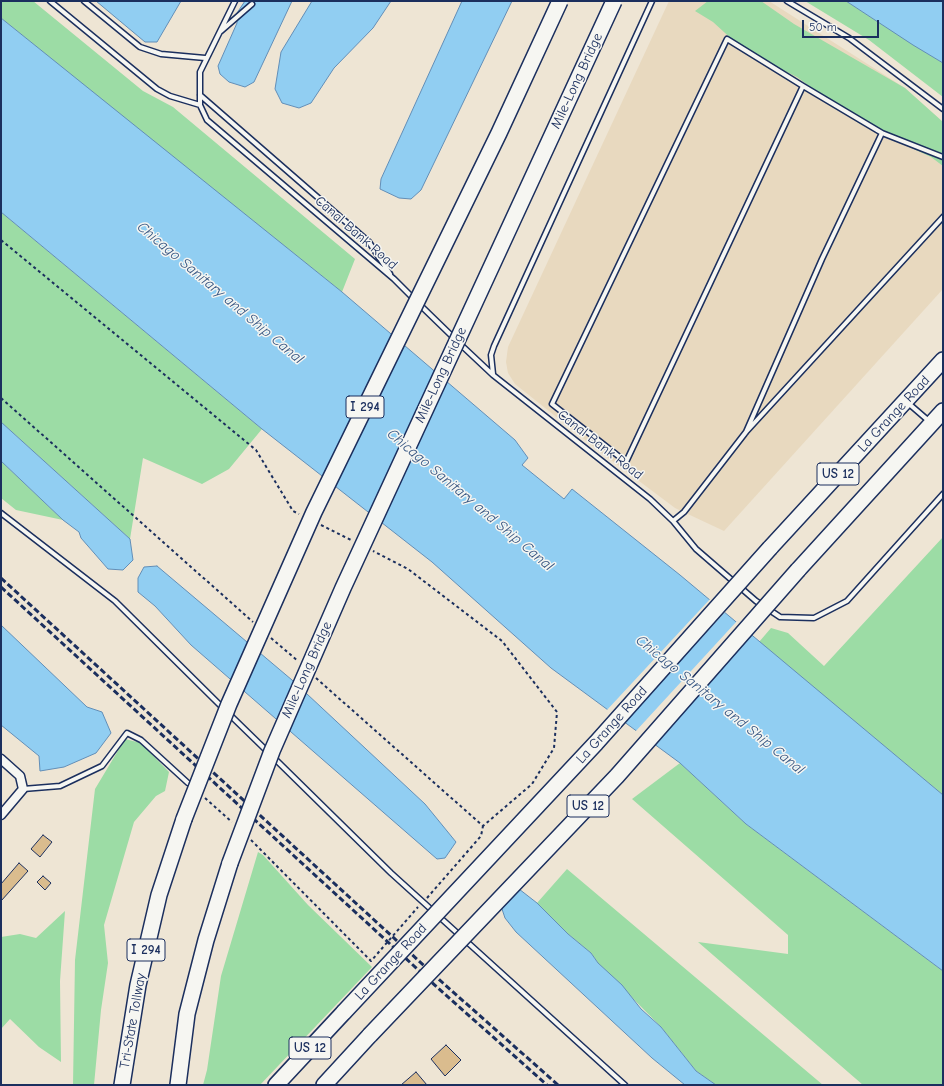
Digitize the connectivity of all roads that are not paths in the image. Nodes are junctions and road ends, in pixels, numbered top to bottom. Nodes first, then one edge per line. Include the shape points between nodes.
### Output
1 (50, 1) edge
2 (84, 1) edge
3 (235, 1) edge
4 (560, 1) edge
5 (614, 1) edge
6 (652, 1) edge
7 (787, 1) edge
8 (252, 4) dead end
9 (218, 33) junction
10 (205, 58) junction
11 (803, 86) junction
12 (200, 95) junction
13 (200, 105) junction
14 (943, 109) edge
15 (882, 133) junction
16 (943, 157) edge
17 (943, 217) edge
18 (394, 279) junction
19 (943, 360) edge
20 (493, 375) junction
21 (906, 401) junction
22 (943, 411) edge
23 (932, 423) junction
24 (746, 432) junction
25 (943, 494) edge
26 (1, 513) edge
27 (674, 521) junction
28 (1, 759) edge
29 (188, 783) road end
30 (23, 789) junction
31 (1, 815) edge
32 (122, 1085) edge
33 (178, 1085) edge
34 (276, 1085) edge
35 (324, 1085) edge
36 (625, 1085) edge

1 - 13 lane via 157,89 170,96
2 - 10 lane via 140,47 161,54
3 - 9 lane
4 - 32 highway, Tri-State Tollway / I 294, bridge via 499,133 314,512 229,704 184,819 159,895 138,985
5 - 33 highway, Mile-Long Bridge, bridge via 343,588 272,751 230,863 206,940 187,1014
6 - 20 lane via 494,346 491,355
7 - 14 lane via 849,38
8 - 9 lane
9 - 10 lane
10 - 12 lane via 200,72
11 - 11 lane via 727,39 552,404 626,462
11 - 15 lane
12 - 13 lane
12 - 18 lane via 369,242
13 - 18 lane, Canal Bank Road via 207,120
15 - 16 lane
15 - 24 lane via 822,259
17 - 24 lane
18 - 20 lane, Canal Bank Road
19 - 21 highway, La Grange Road / US 12
20 - 27 lane, Canal Bank Road via 650,499
21 - 23 lane
21 - 34 highway, La Grange Road / US 12, bridge via 770,548 596,743
22 - 23 highway, US 12
23 - 35 highway, US 12, bridge via 798,570 617,776
24 - 27 lane via 684,512
25 - 27 lane, Canal Bank Road via 847,601 814,618 780,617 756,601 696,549
26 - 36 lane via 115,600 391,873
28 - 30 street via 20,776
29 - 30 lane via 141,740 127,733 102,766 60,786
30 - 31 street

